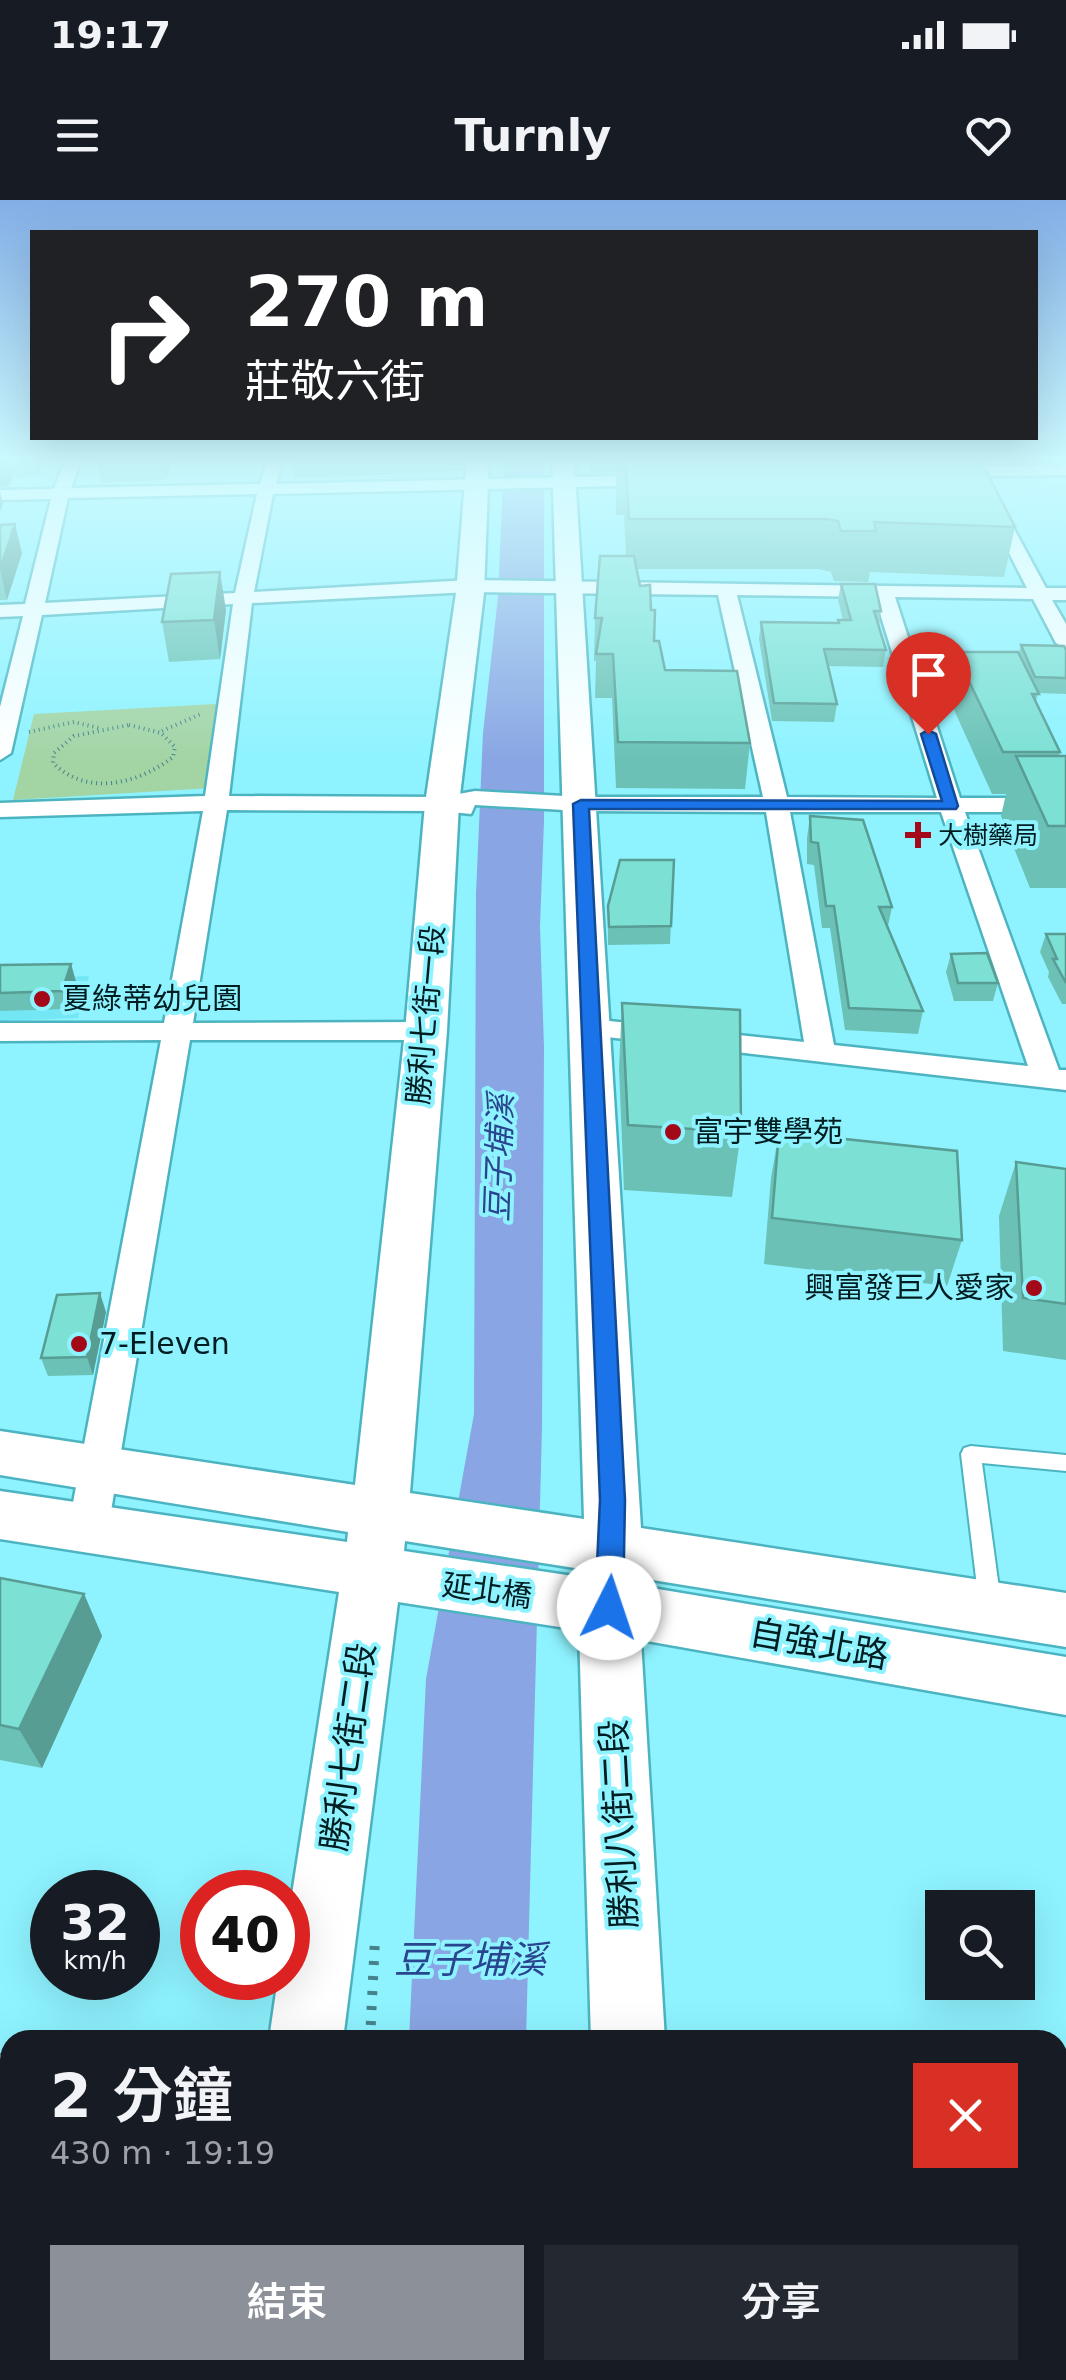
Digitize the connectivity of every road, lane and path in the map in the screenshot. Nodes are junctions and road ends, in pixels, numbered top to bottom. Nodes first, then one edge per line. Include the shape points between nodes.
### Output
1 (46, 559) edge
2 (252, 559) edge
3 (471, 559) edge
4 (566, 559) edge
5 (1022, 559) edge
6 (566, 585) junction
7 (470, 586) junction
8 (726, 587) junction
9 (884, 591) junction
10 (1041, 594) junction
11 (1066, 594) edge
12 (244, 599) junction
13 (33, 610) junction
14 (0, 611) edge
15 (1066, 642) edge
16 (230, 701) junction
17 (100, 728) junction
18 (161, 732) junction
19 (24, 734) dead end
20 (0, 753) edge
21 (216, 803) junction
22 (464, 805) junction
23 (777, 805) junction
24 (1066, 805) edge
25 (562, 806) junction
26 (951, 806) junction
27 (0, 810) edge
28 (592, 1028) junction
29 (178, 1030) junction
30 (426, 1031) junction
31 (0, 1032) edge
32 (820, 1052) junction
33 (1056, 1079) edge
34 (0, 1453) edge
35 (1066, 1463) edge
36 (99, 1468) junction
37 (0, 1515) edge
38 (88, 1529) junction
39 (392, 1546) junction
40 (592, 1576) junction
41 (990, 1609) junction
42 (1066, 1620) edge
43 (1066, 1686) edge
44 (308, 2030) edge
45 (627, 2030) edge

1 - 13 street
2 - 12 street
3 - 7 street, 勝利七街一段
4 - 6 street, 勝利八街二段
5 - 10 street
6 - 7 street
6 - 8 street
6 - 25 street, 勝利八街二段
7 - 12 street
7 - 22 street, 勝利七街一段
8 - 9 street
8 - 23 street
9 - 10 street
9 - 26 street
10 - 11 street
10 - 15 street
12 - 13 street
12 - 16 street
13 - 14 street
13 - 20 street
16 - 18 path
16 - 21 street
17 - 18 path
17 - 18 path via 62,744 53,763 59,771 108,782 148,774 173,757 175,747
17 - 19 path via 72,722
21 - 22 street
21 - 27 street
21 - 29 street
22 - 25 street
22 - 30 street, 勝利七街一段
23 - 25 street
23 - 26 street
23 - 32 street
24 - 26 street
25 - 28 street, 勝利八街二段
26 - 33 street
28 - 32 street
28 - 40 street, 勝利八街二段
29 - 30 street
29 - 31 street
29 - 36 street
30 - 39 street, 勝利七街一段
32 - 33 street
34 - 36 street
35 - 41 lane via 971,1454
36 - 38 street
36 - 39 street
37 - 38 street
38 - 39 street
39 - 40 street, 延北橋
39 - 44 street, 勝利七街二段
40 - 41 street, 自強北路
40 - 43 street, 自強北路
40 - 45 street, 勝利八街二段
41 - 42 street, 自強北路

